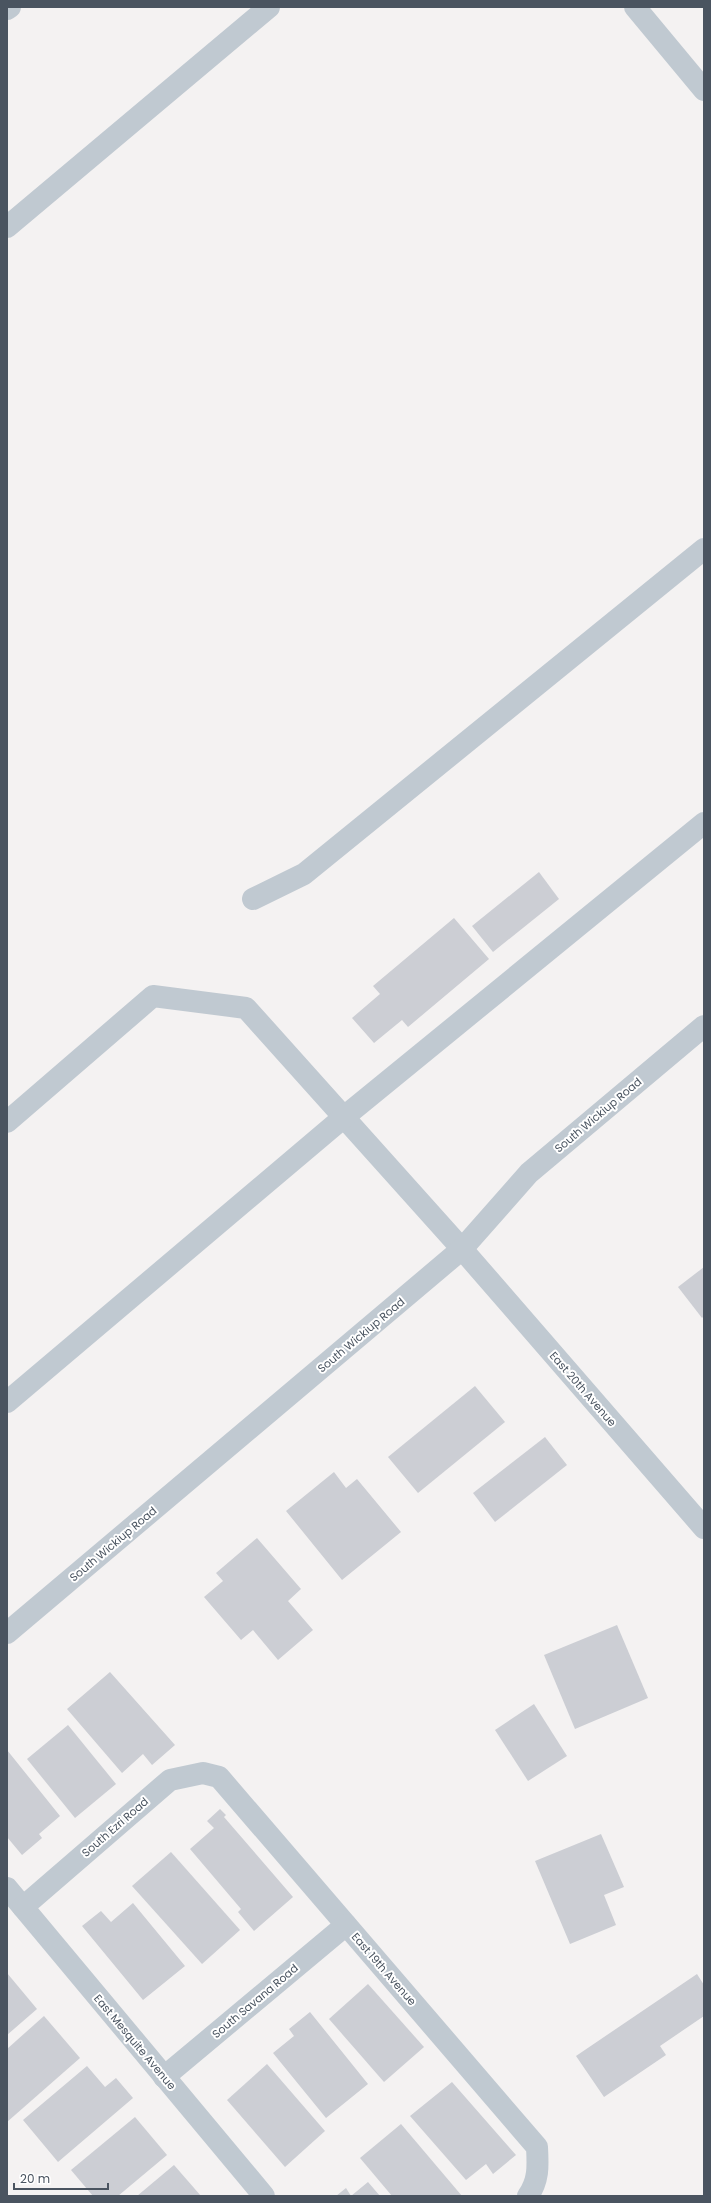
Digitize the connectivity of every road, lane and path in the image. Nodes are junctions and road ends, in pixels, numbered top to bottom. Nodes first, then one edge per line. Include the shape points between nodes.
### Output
1 (10, 7) edge
2 (269, 7) edge
3 (635, 7) edge
4 (7, 9) edge
5 (704, 90) edge
6 (7, 227) edge
7 (704, 550) edge
8 (704, 823) edge
9 (253, 899) dead end
10 (704, 1026) edge
11 (344, 1117) junction
12 (7, 1122) edge
13 (462, 1249) junction
14 (7, 1402) edge
15 (704, 1528) edge
16 (7, 1633) edge
17 (219, 1777) joint
18 (7, 1888) edge
19 (23, 1907) junction
20 (346, 1925) junction
21 (164, 2077) junction
22 (264, 2196) edge
23 (528, 2196) edge

1 - 4 street
2 - 6 street
3 - 5 street
7 - 9 street via 304,874
8 - 11 street
10 - 13 street, South Wickiup Road via 529,1173
11 - 12 street, East 20th Avenue via 246,1008 153,996
11 - 13 street, East 20th Avenue
11 - 14 street
13 - 15 street, East 20th Avenue
13 - 16 street, South Wickiup Road
17 - 19 street, South Ezri Road via 203,1773 170,1780
17 - 20 street, East 19th Avenue
18 - 19 street, East Mesquite Avenue
19 - 21 street, East Mesquite Avenue
20 - 21 street, South Savana Road
20 - 23 street, East 19th Avenue via 537,2147 538,2167 535,2186
21 - 22 street, East Mesquite Avenue

